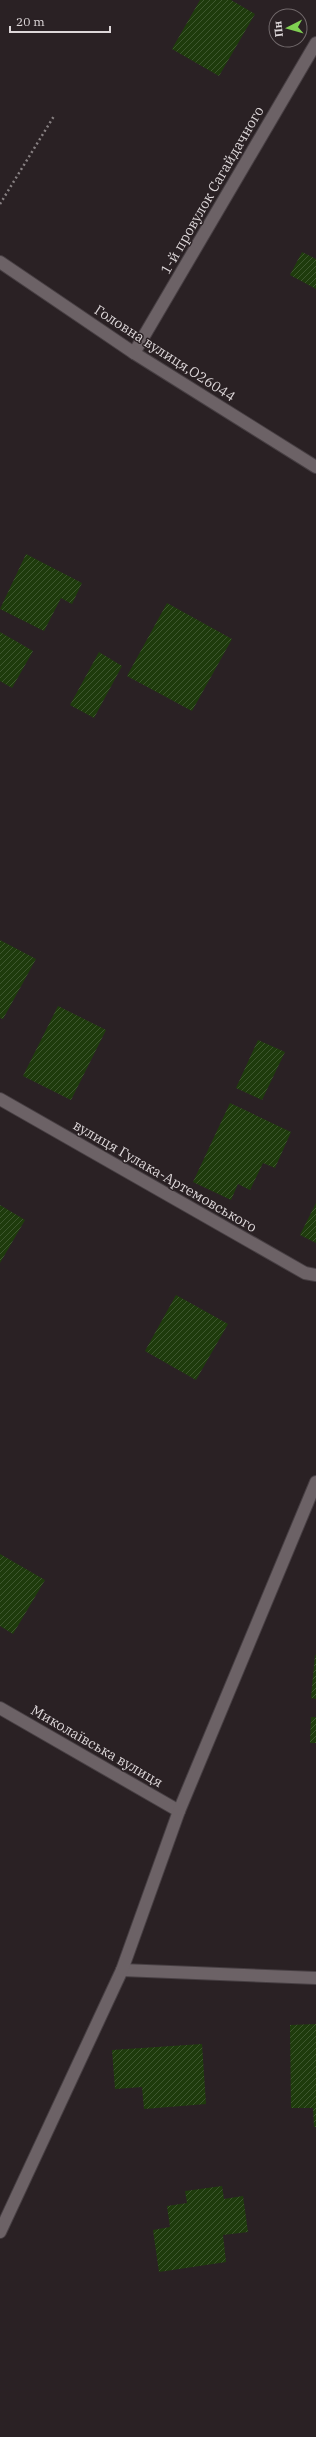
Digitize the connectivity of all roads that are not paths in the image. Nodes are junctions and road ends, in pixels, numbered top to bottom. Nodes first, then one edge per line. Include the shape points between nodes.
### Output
1 (316, 43) edge
2 (0, 262) edge
3 (134, 353) junction
4 (316, 467) edge
5 (0, 1099) edge
6 (316, 1275) edge
7 (316, 1482) edge
8 (0, 1708) edge
9 (179, 1811) junction
10 (122, 1970) junction
11 (316, 1978) edge
12 (0, 2232) edge

1 - 3 street, 1-й провулок Сагайдачного
2 - 3 street, Головна вулиця,О26044
3 - 4 street, Головна вулиця,О26044
5 - 6 street, вулиця Гулака-Артемовського via 305,1274
7 - 9 street
8 - 9 street, Миколаївська вулиця
9 - 10 street
10 - 11 street
10 - 12 street

